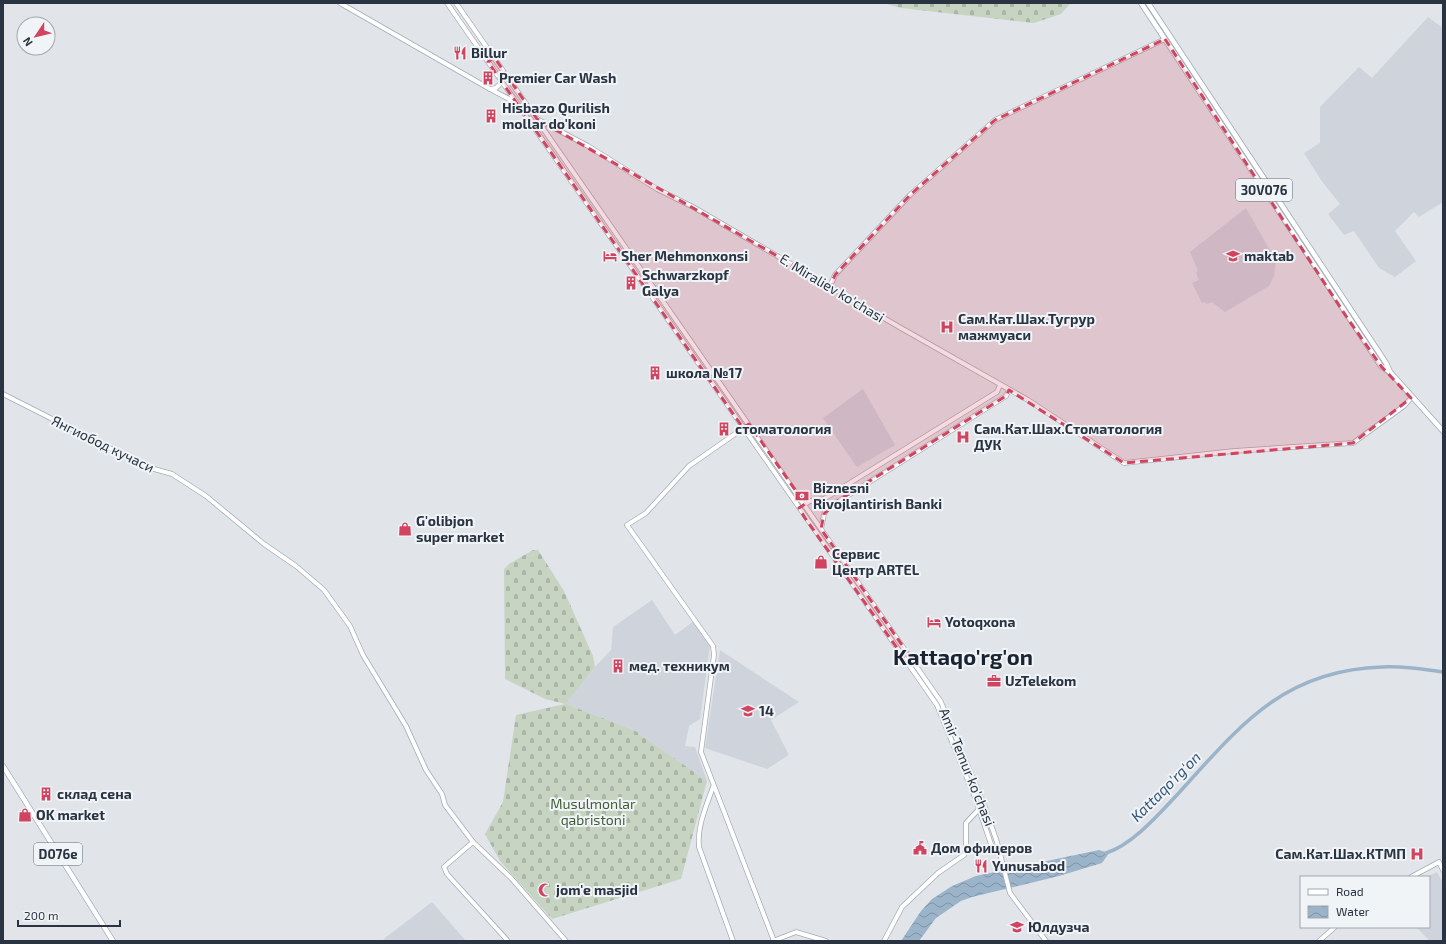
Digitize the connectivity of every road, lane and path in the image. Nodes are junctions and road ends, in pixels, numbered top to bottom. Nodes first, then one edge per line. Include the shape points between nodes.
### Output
1 (340, 3) edge
2 (447, 3) edge
3 (456, 3) edge
4 (1141, 3) edge
5 (1148, 3) edge
6 (1165, 40) junction
7 (494, 57) junction
8 (488, 62) junction
9 (502, 82) junction
10 (490, 89) junction
11 (516, 102) junction
12 (537, 119) junction
13 (830, 286) junction
14 (1391, 373) junction
15 (1000, 385) junction
16 (1009, 390) junction
17 (3, 394) edge
18 (1411, 398) junction
19 (749, 424) junction
20 (743, 428) junction
21 (1443, 431) edge
22 (804, 504) junction
23 (799, 508) junction
24 (821, 529) junction
25 (907, 657) junction
26 (3, 766) edge
27 (714, 786) junction
28 (984, 805) junction
29 (979, 808) junction
30 (473, 842) junction
31 (999, 854) junction
32 (1443, 870) edge
33 (1413, 876) edge
34 (1334, 928) edge
35 (113, 941) edge
36 (508, 941) edge
37 (566, 941) edge
38 (733, 941) edge
39 (773, 941) edge
40 (826, 941) edge
41 (884, 941) edge
42 (1046, 941) edge
43 (1319, 941) edge

1 - 10 street
2 - 8 street, Amir Temur ko'chasi
3 - 7 street, Amir Temur ko'chasi
4 - 6 main road, 30V076
5 - 14 main road, 30V076
6 - 13 street via 995,120 910,195 835,275
6 - 14 main road, 30V076 via 1346,316 1381,366
7 - 8 street
7 - 12 street, Amir Temur ko'chasi
8 - 9 street, Amir Temur ko'chasi
9 - 10 street via 496,88
9 - 11 street, Amir Temur ko'chasi
10 - 11 street
11 - 20 street, Amir Temur ko'chasi
12 - 13 street, E. Miraliev ko'chasi
12 - 19 street, Amir Temur ko'chasi
13 - 15 street, E. Miraliev ko'chasi
14 - 18 main road, 30V076
15 - 16 street, E. Miraliev ko'chasi
15 - 22 street via 997,392 824,499
16 - 18 street, E. Miraliev ko'chasi via 1124,463 1234,451 1353,443 1404,406
16 - 24 street via 1006,396 828,508 821,522
17 - 30 street, Янгиобод кучаси via 147,467 172,474 203,494 324,590 350,626 406,726 426,770 442,794 445,805
18 - 21 main road, 30V076
19 - 20 street
19 - 22 street, Amir Temur ko'chasi
20 - 23 street, Amir Temur ko'chasi
20 - 27 street via 689,466 646,513 627,525 713,646 714,655 700,747
22 - 23 street
22 - 24 street, Amir Temur ko'chasi
23 - 25 street, Amir Temur ko'chasi
24 - 25 street, Amir Temur ko'chasi
25 - 28 street, Amir Temur ko'chasi via 945,709
25 - 29 street, Amir Temur ko'chasi via 939,709
26 - 35 main road, D076e
27 - 38 street via 702,819 698,836 699,847
27 - 39 street
28 - 29 street
28 - 31 street, Amir Temur ko'chasi
29 - 31 street, Amir Temur ko'chasi via 992,844
29 - 41 street via 966,822 964,855 938,873 902,907
30 - 36 street via 444,867 447,874
30 - 37 street, Янгиобод кучаси via 511,878
31 - 42 street via 1009,890
32 - 33 street via 1439,862
34 - 43 street
39 - 40 street via 796,932

